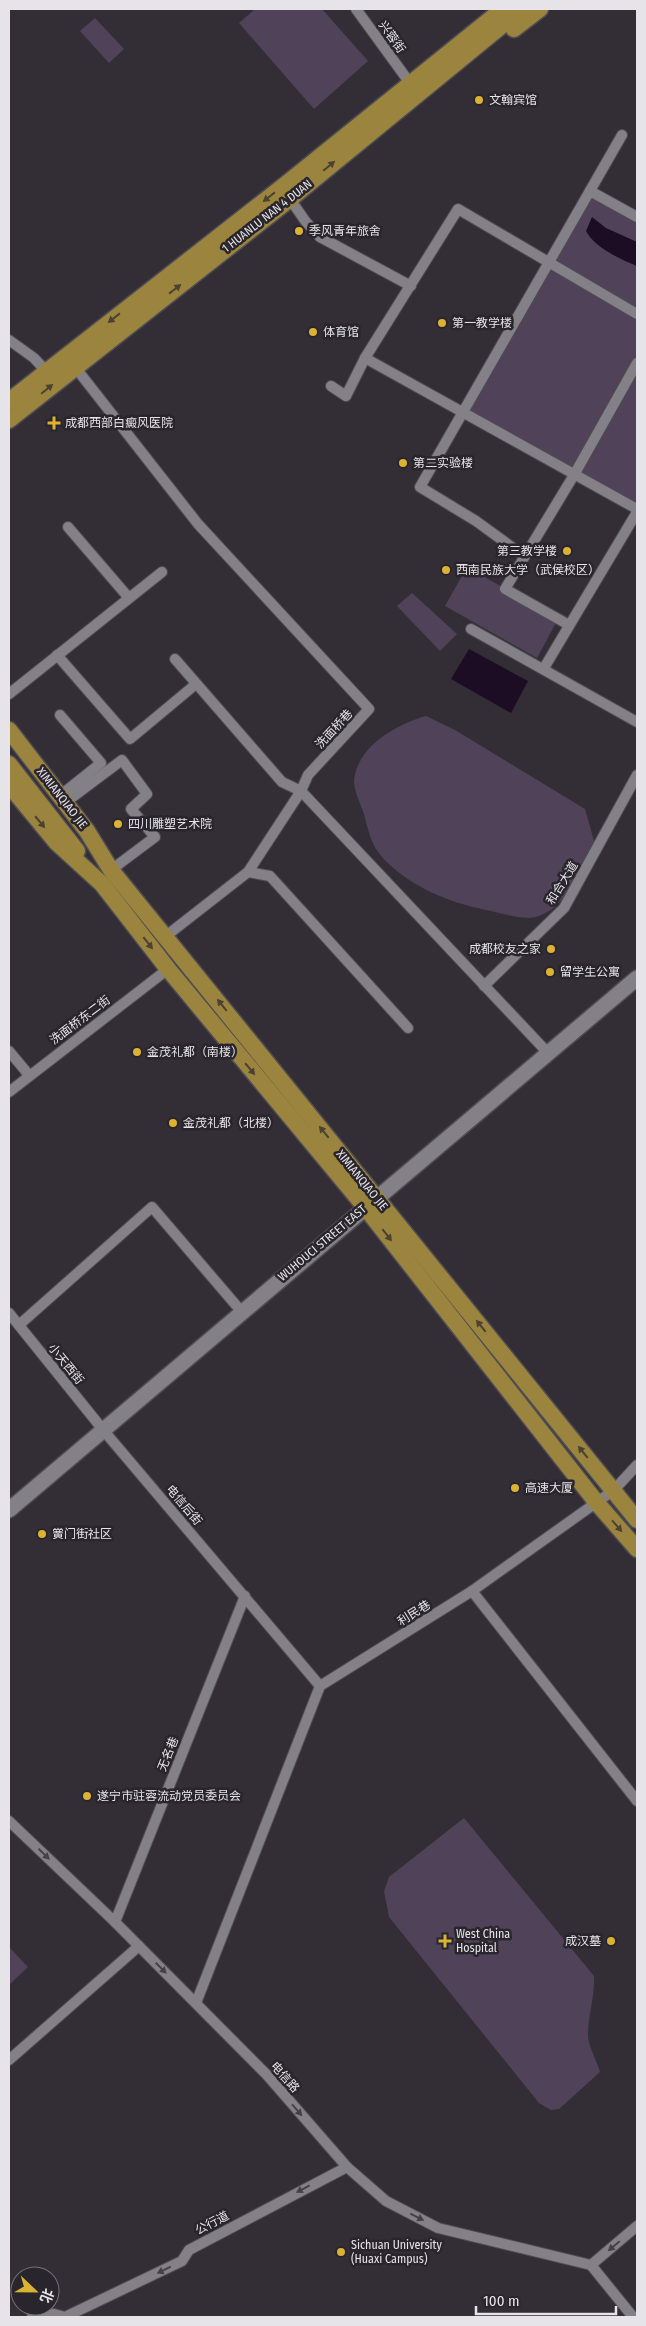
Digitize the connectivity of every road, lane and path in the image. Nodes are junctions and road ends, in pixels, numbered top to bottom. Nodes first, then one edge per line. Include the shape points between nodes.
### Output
1 (356, 9) edge
2 (488, 9) edge
3 (503, 9) edge
4 (522, 9) edge
5 (540, 9) edge
6 (407, 79) junction
7 (395, 104) junction
8 (622, 135) dead end
9 (590, 191) junction
10 (290, 199) junction
11 (637, 218) edge
12 (548, 263) junction
13 (411, 286) junction
14 (637, 314) edge
15 (9, 340) edge
16 (365, 358) junction
17 (637, 364) edge
18 (75, 367) junction
19 (46, 371) junction
20 (331, 386) dead end
21 (9, 401) edge
22 (462, 411) junction
23 (9, 420) edge
24 (574, 475) junction
25 (637, 511) edge
26 (68, 527) dead end
27 (524, 556) junction
28 (162, 572) dead end
29 (129, 598) junction
30 (569, 625) junction
31 (471, 629) dead end
32 (57, 655) junction
33 (174, 659) dead end
34 (544, 668) junction
35 (196, 684) junction
36 (9, 694) edge
37 (60, 715) dead end
38 (637, 722) edge
39 (9, 730) edge
40 (9, 747) edge
41 (9, 764) edge
42 (637, 776) edge
43 (9, 785) edge
44 (301, 791) junction
45 (54, 800) junction
46 (111, 870) junction
47 (248, 872) junction
48 (102, 884) junction
49 (166, 936) junction
50 (168, 969) junction
51 (637, 978) edge
52 (484, 986) junction
53 (408, 1028) dead end
54 (9, 1051) edge
55 (548, 1053) junction
56 (29, 1075) junction
57 (9, 1092) edge
58 (371, 1202) junction
59 (241, 1311) junction
60 (9, 1313) edge
61 (19, 1325) junction
62 (104, 1430) junction
63 (637, 1465) edge
64 (614, 1490) junction
65 (597, 1503) junction
66 (9, 1510) edge
67 (637, 1520) edge
68 (637, 1549) edge
69 (472, 1592) junction
70 (245, 1596) junction
71 (320, 1686) junction
72 (637, 1801) edge
73 (9, 1821) edge
74 (115, 1922) junction
75 (139, 1946) junction
76 (196, 2003) junction
77 (9, 2060) edge
78 (346, 2167) junction
79 (637, 2226) edge
80 (592, 2265) junction
81 (32, 2317) edge
82 (65, 2317) edge
83 (633, 2317) edge

1 - 6 street, 兴蓉街
2 - 6 main road
3 - 7 main road, 1 HUANLU NAN 4 DUAN
4 - 7 main road, 1 HUANLU NAN 4 DUAN
5 - 7 main road via 431,94
6 - 7 main road
10 -> 7 main road, 1 HUANLU NAN 4 DUAN
7 -> 19 main road, 1 HUANLU NAN 4 DUAN
8 - 9 street
9 - 11 street
9 - 12 street
10 - 13 street via 320,237
18 -> 10 main road, 1 HUANLU NAN 4 DUAN
12 - 13 street via 458,209
12 - 14 street
12 - 22 street
13 - 16 street
15 - 19 street
16 - 20 street via 346,396
16 - 22 street
17 - 24 street
23 -> 18 main road, 1 HUANLU NAN 4 DUAN
18 - 44 street, 洗面桥巷 via 198,524 369,709 308,775
19 - 21 main road, 1 HUANLU NAN 4 DUAN
22 - 24 street
22 - 27 street via 420,487 476,521
24 - 25 street
24 - 27 street
25 - 30 street
26 - 29 street
27 - 30 street via 505,589
28 - 29 street
29 - 32 street
30 - 34 street
31 - 34 street
32 - 35 street via 130,739
32 - 36 street
33 - 35 street
34 - 38 street
35 - 44 street via 282,782
37 - 45 street via 101,763
39 - 45 main road, XIMIANQIAO JIE
40 - 45 main road
41 - 45 main road
42 - 52 street, 和合大道 via 564,908
43 -> 48 main road, XIMIANQIAO JIE via 56,842
44 - 47 street
44 - 52 street
45 - 46 main road, XIMIANQIAO JIE
45 - 46 street via 122,760 147,794 132,809 155,837
45 - 48 main road, XIMIANQIAO JIE
46 - 49 main road, XIMIANQIAO JIE
47 - 49 street
47 - 53 street via 270,876
48 -> 50 main road, XIMIANQIAO JIE
58 -> 49 main road, XIMIANQIAO JIE
50 - 56 street, 洗面桥东二街
50 -> 58 main road, XIMIANQIAO JIE
51 - 55 street, WUHOUCI STREET EAST
52 - 55 street
54 - 56 street
55 - 58 street, WUHOUCI STREET EAST
56 - 57 street, 洗面桥东二街
58 - 59 street, WUHOUCI STREET EAST
64 -> 58 main road, XIMIANQIAO JIE
58 -> 65 main road, XIMIANQIAO JIE
59 - 61 street via 152,1207
59 - 62 street, WUHOUCI STREET EAST
60 - 61 street, 小天西街
61 - 62 street, 小天西街
62 - 66 street, WUHOUCI STREET EAST
62 - 70 street, 电信后街
63 - 64 street, 利民巷
64 - 65 street, 利民巷
64 - 67 main road, XIMIANQIAO JIE
65 -> 68 main road, XIMIANQIAO JIE
65 - 69 street, 利民巷
69 - 71 street, 利民巷
69 - 72 street
70 - 71 street
70 - 74 street, 无名巷
71 - 76 street
73 -> 74 street, 电信路
74 - 75 street, 电信路
75 -> 76 street, 电信路
75 - 77 street
76 -> 78 street, 电信路 via 267,2075
78 -> 80 street, 电信路 via 386,2201 438,2228
78 -> 82 street, 公行道 via 189,2250 182,2261
79 -> 80 street
80 - 83 street
81 - 82 street, 公行道 via 54,2314

